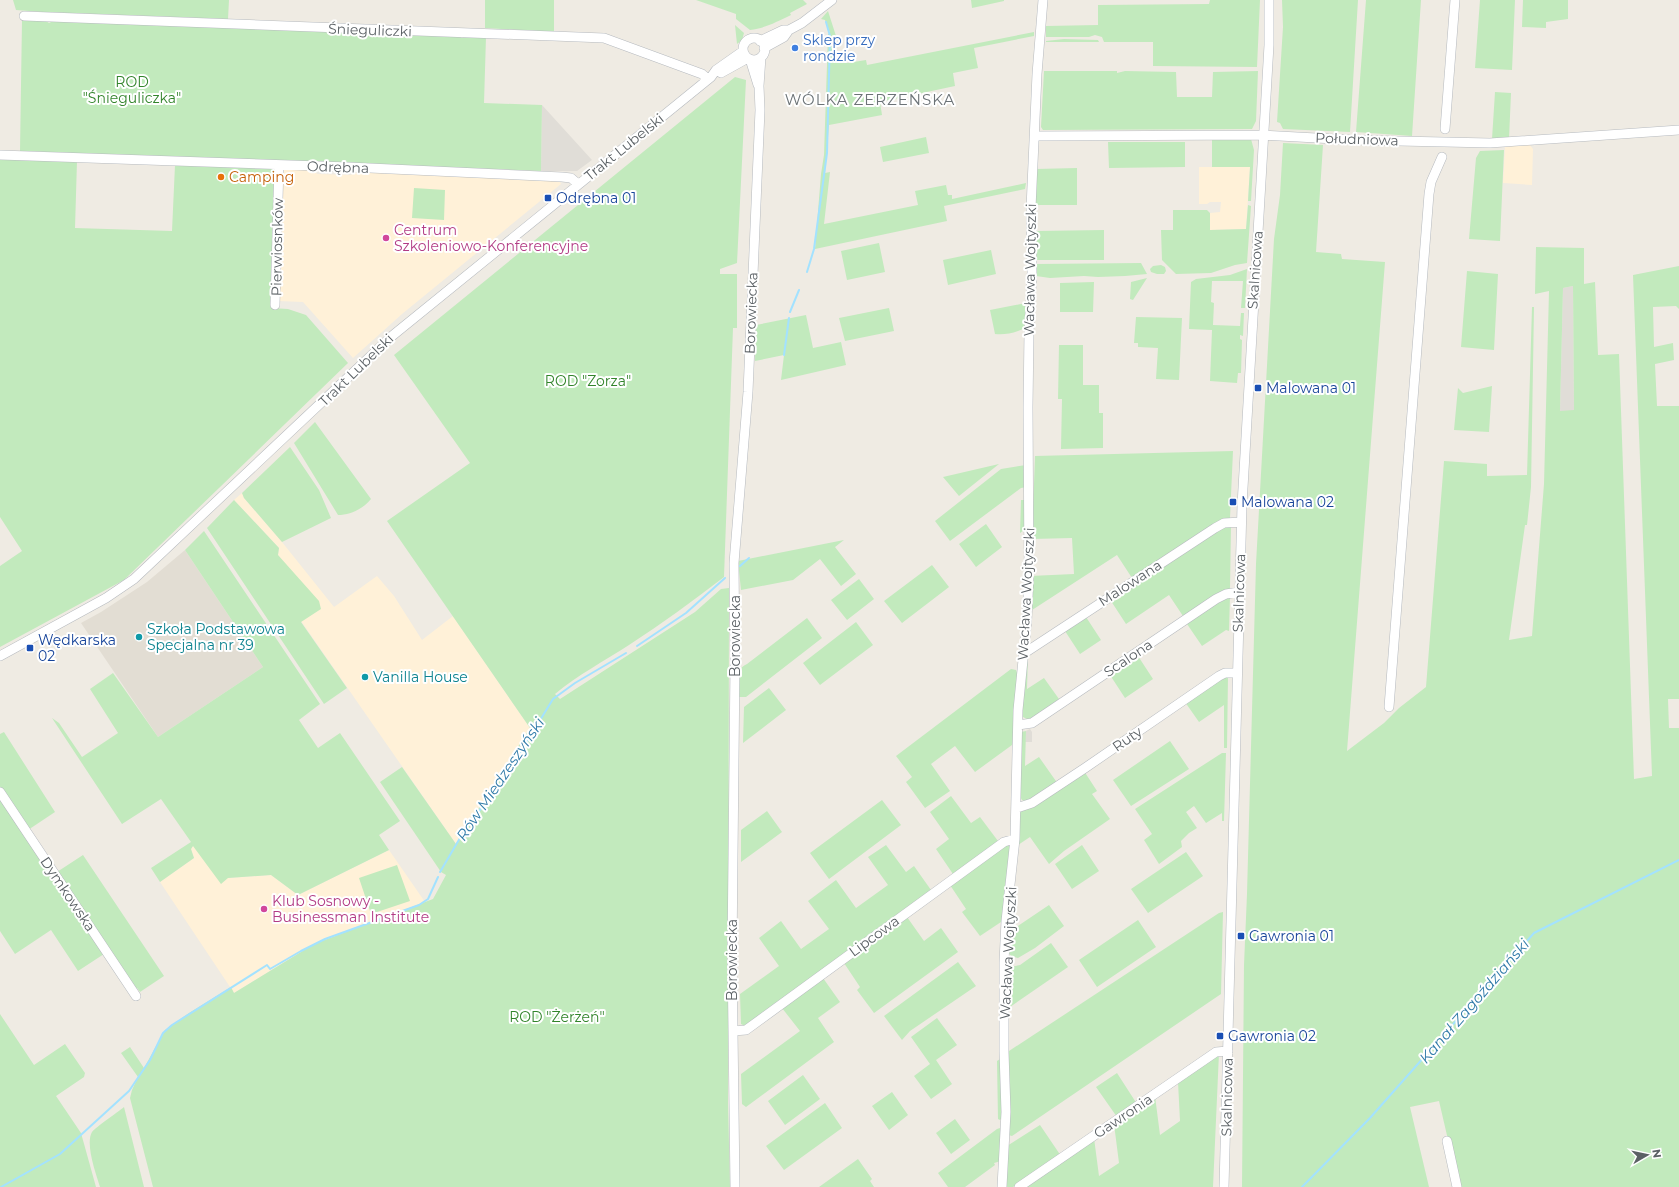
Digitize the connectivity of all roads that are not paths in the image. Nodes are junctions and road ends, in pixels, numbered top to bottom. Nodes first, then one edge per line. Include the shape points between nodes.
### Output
1 (1043, 0) edge
2 (1269, 0) edge
3 (1455, 0) edge
4 (826, 2) edge
5 (24, 16) dead end
6 (762, 45) junction
7 (747, 56) junction
8 (760, 57) junction
9 (709, 78) junction
10 (759, 86) junction
11 (1445, 129) dead end
12 (1679, 130) edge
13 (1263, 135) junction
14 (1035, 136) junction
15 (0, 155) edge
16 (1442, 157) dead end
17 (279, 165) junction
18 (578, 184) junction
19 (275, 305) dead end
20 (1241, 522) junction
21 (1239, 592) junction
22 (1022, 654) junction
23 (0, 656) edge
24 (1237, 673) junction
25 (1389, 707) dead end
26 (1018, 725) junction
27 (0, 792) edge
28 (1017, 808) junction
29 (1015, 839) junction
30 (136, 996) dead end
31 (733, 1031) junction
32 (1228, 1051) junction
33 (1447, 1141) dead end
34 (735, 1187) edge
35 (1002, 1187) edge
36 (1019, 1187) edge
37 (1224, 1187) edge
38 (1457, 1187) edge

1 - 14 street, Wacława Wojtyszki
2 - 13 street, Skalnicowa
3 - 11 street
4 - 6 street via 802,23 789,30 783,30
5 - 9 street, Śnieguliczki via 604,38 689,68
6 - 7 street via 755,38 748,40 745,44
6 - 8 street via 764,53
7 - 8 street via 755,60
7 - 9 street, Trakt Lubelski via 719,75
7 - 10 street, Borowiecka
8 - 10 street, Borowiecka
9 - 18 street, Trakt Lubelski
10 - 31 street, Borowiecka via 748,392 734,563
12 - 13 street, Południowa via 1490,143
13 - 14 street, Południowa
13 - 20 street, Skalnicowa
14 - 22 street, Wacława Wojtyszki via 1029,332 1029,574
15 - 17 street, Odrębna
16 - 25 street via 1431,182 1429,194
17 - 18 street, Odrębna via 562,177 571,178
17 - 19 street, Pierwiosnków
18 - 23 street, Trakt Lubelski via 392,336 134,579 106,598
20 - 21 street, Skalnicowa
20 - 22 street, Malowana via 1224,523 1215,528
21 - 24 street, Skalnicowa
21 - 26 street, Scalona via 1216,599 1032,722
22 - 26 street, Wacława Wojtyszki
24 - 28 street, Ruty via 1219,676 1072,777 1032,803
24 - 32 street, Skalnicowa
26 - 28 street, Wacława Wojtyszki
27 - 30 street, Dymkowska
28 - 29 street, Wacława Wojtyszki
29 - 31 street, Lipcowa via 1004,842 746,1030
29 - 35 street, Wacława Wojtyszki via 1006,921 1006,1104
31 - 34 street, Borowiecka
32 - 36 street, Gawronia via 1216,1052
32 - 37 street, Skalnicowa
33 - 38 street

